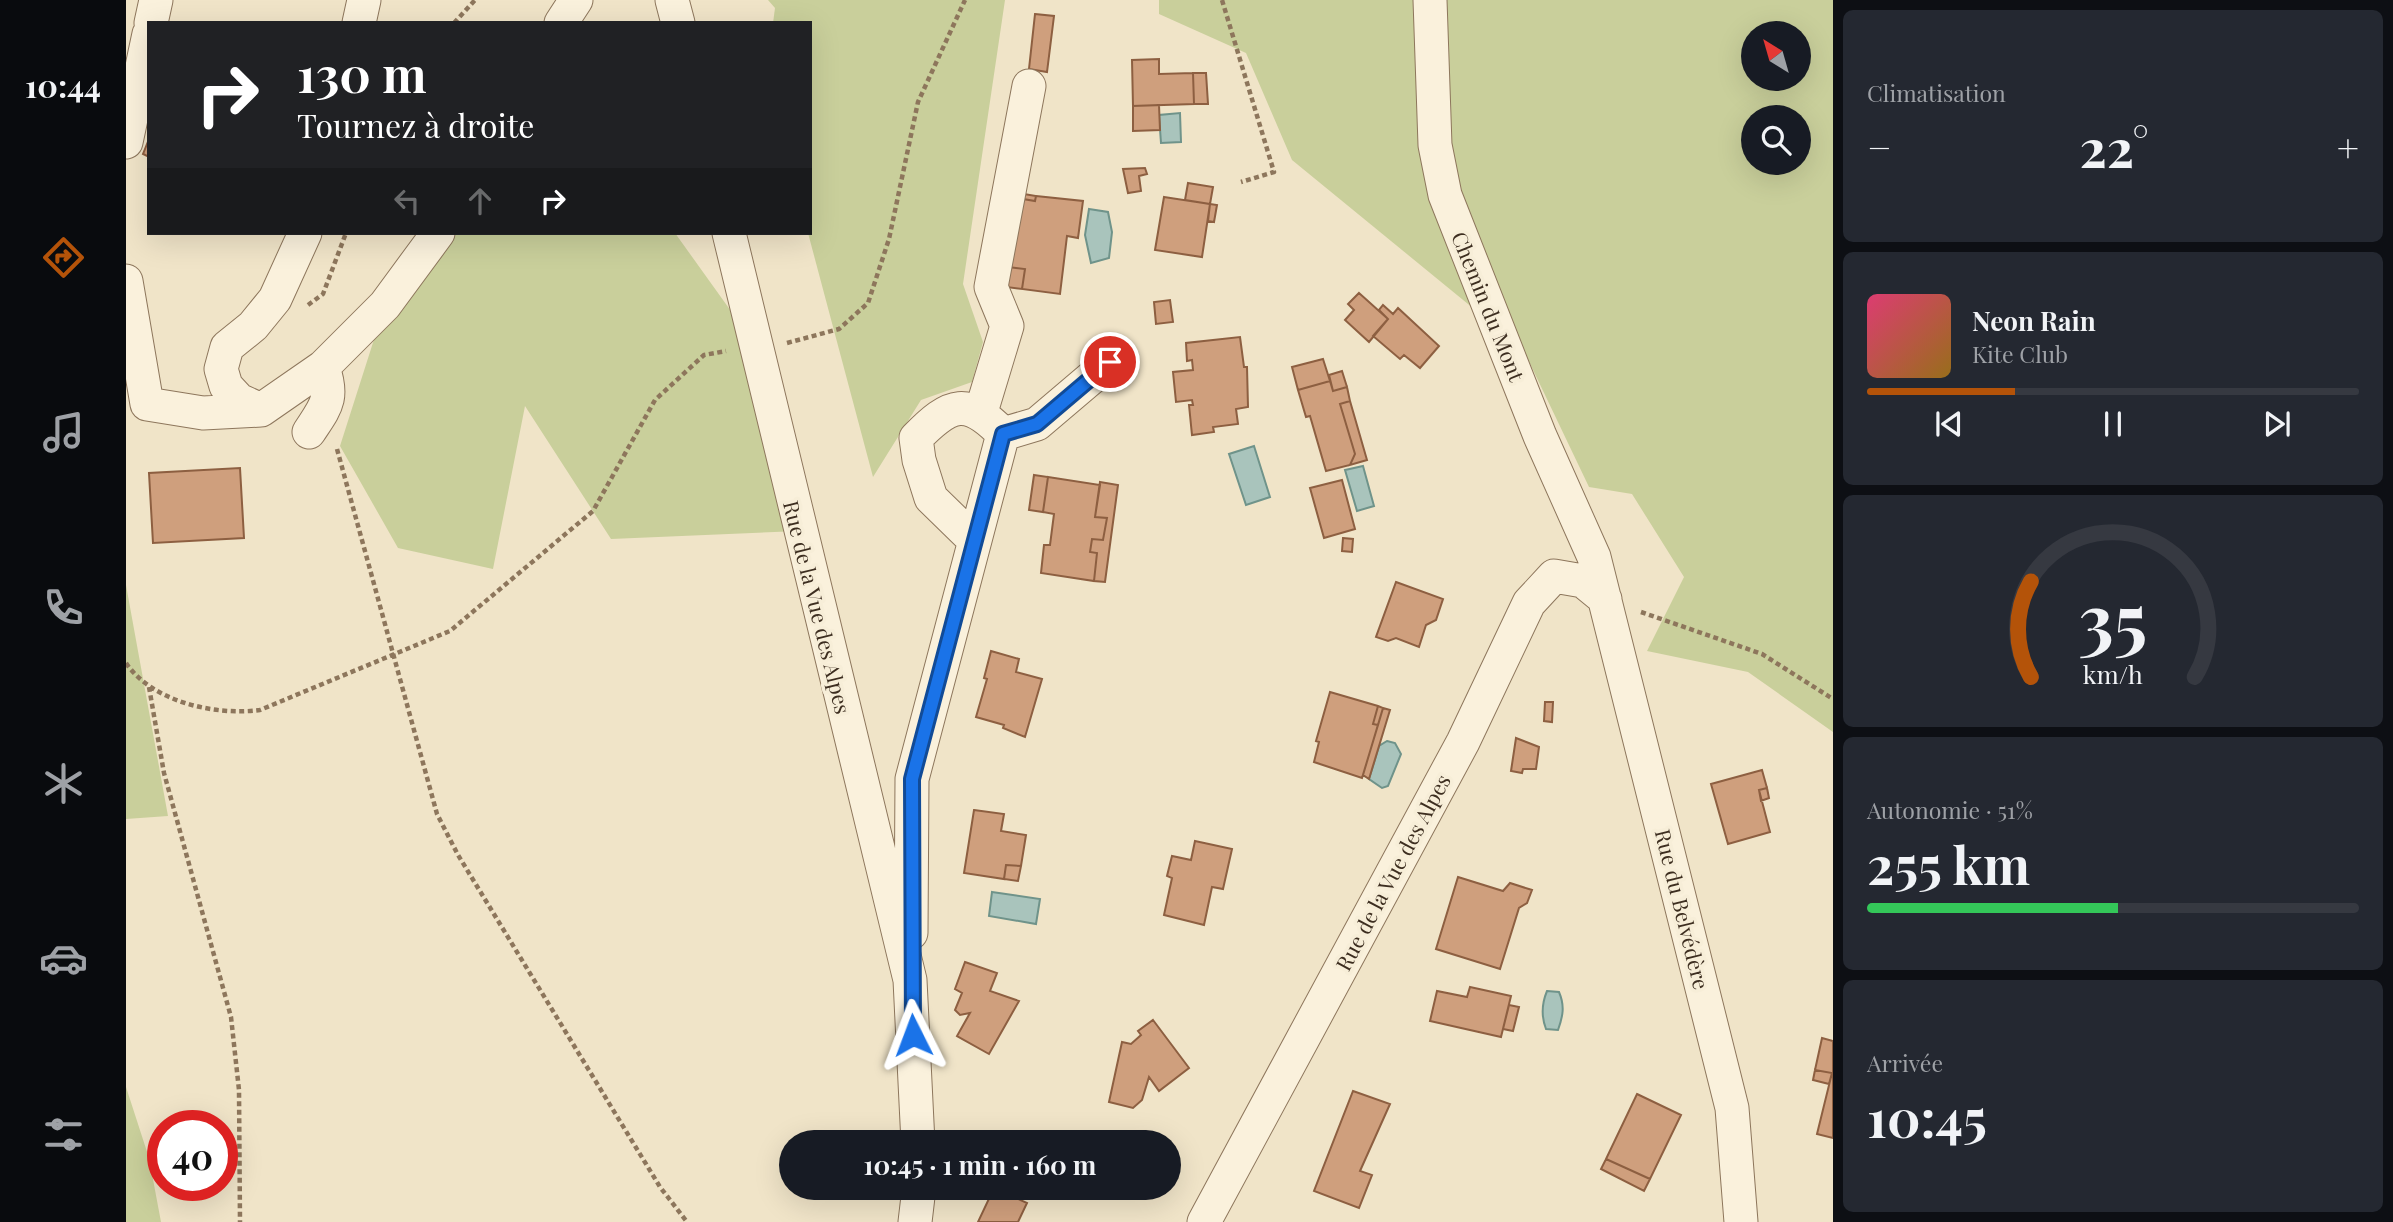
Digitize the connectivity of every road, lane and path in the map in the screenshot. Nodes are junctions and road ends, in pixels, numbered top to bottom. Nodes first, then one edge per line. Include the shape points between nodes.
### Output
1 (156, 0) edge
2 (364, 0) edge
3 (475, 0) edge
4 (576, 0) edge
5 (673, 0) edge
6 (965, 0) edge
7 (1222, 0) edge
8 (1430, 0) edge
9 (151, 21) edge
10 (359, 21) edge
11 (455, 21) edge
12 (562, 21) edge
13 (678, 21) edge
14 (147, 43) edge
15 (1029, 86) dead end
16 (126, 142) edge
17 (1241, 182) dead end
18 (304, 235) edge
19 (436, 235) edge
20 (729, 235) edge
21 (126, 281) edge
22 (756, 346) junction
23 (1110, 362) dead end
24 (323, 368) junction
25 (328, 403) junction
26 (261, 410) junction
27 (992, 423) junction
28 (309, 432) dead end
29 (974, 540) junction
30 (1605, 599) junction
31 (394, 657) junction
32 (126, 663) edge
33 (149, 686) junction
34 (1833, 699) edge
35 (911, 981) junction
36 (917, 1130) edge
37 (918, 1200) edge
38 (240, 1222) edge
39 (687, 1222) edge
40 (915, 1222) edge
41 (1204, 1222) edge
42 (1741, 1222) edge

1 - 9 street
2 - 10 street
3 - 11 path
4 - 12 street
5 - 13 street
6 - 22 path via 918,102 889,239 868,303 839,329 791,343
7 - 17 path via 1274,172
8 - 30 street, Chemin du Mont via 1435,145 1445,195 1540,436 1594,557
14 - 16 street
15 - 27 street, Rue de la Vue des Alpes via 991,287 1007,326
18 - 26 street via 275,299 253,326 227,347 221,369 226,386 239,400
19 - 24 street via 384,305
20 - 22 street, Rue de la Vue des Alpes
21 - 26 street via 146,404 204,413
22 - 31 path via 704,355 655,400 593,511 450,631
22 - 35 street, Rue de la Vue des Alpes
23 - 27 street via 1037,424
24 - 25 street via 329,384
24 - 26 street
25 - 28 street
25 - 31 path via 332,434
27 - 29 street, Rue de la Vue des Alpes
27 - 29 street via 957,408 933,421 916,438 931,498
29 - 35 street, Rue de la Vue des Alpes via 912,779
30 - 34 path via 1762,654
30 - 41 street, Rue de la Vue des Alpes via 1583,581 1554,576 1529,603 1462,742
30 - 42 street, Rue du Belvédère via 1732,1108
31 - 33 path via 260,710 239,713 172,699
31 - 39 path via 437,814 458,855 660,1186
32 - 33 path
33 - 38 path via 164,773 231,1017 239,1090
35 - 36 street, Rue de la Vue des Alpes
37 - 40 street

